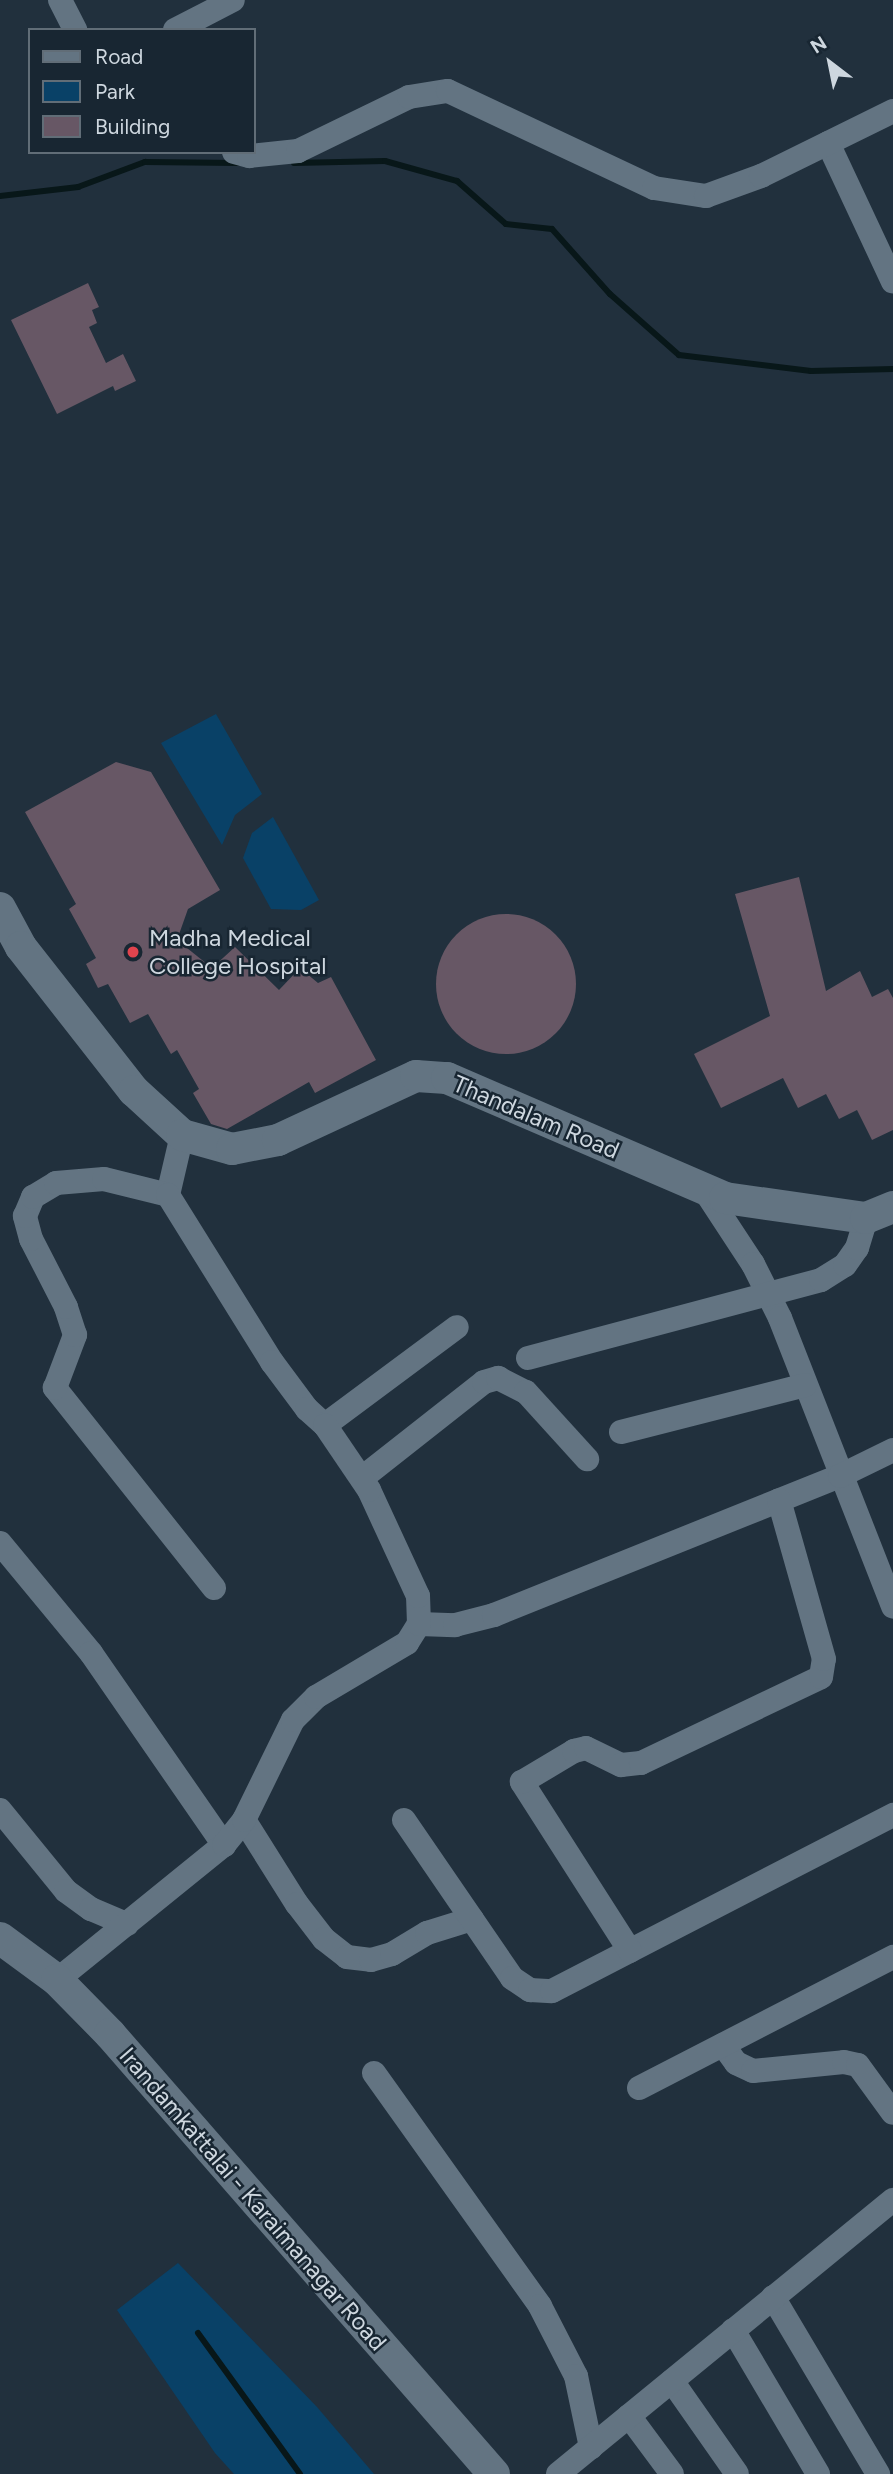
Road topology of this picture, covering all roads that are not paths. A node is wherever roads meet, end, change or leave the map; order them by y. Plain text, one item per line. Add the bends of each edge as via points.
1 (60, 0) edge
2 (233, 0) edge
3 (74, 28) edge
4 (179, 28) edge
5 (893, 111) edge
6 (828, 143) junction
7 (242, 154) edge
8 (893, 282) edge
9 (0, 908) edge
10 (183, 1135) junction
11 (703, 1188) junction
12 (169, 1195) junction
13 (879, 1212) edge
14 (769, 1296) junction
15 (457, 1327) dead end
16 (528, 1358) dead end
17 (805, 1385) junction
18 (325, 1425) junction
19 (621, 1432) dead end
20 (893, 1450) edge
21 (587, 1459) dead end
22 (840, 1476) junction
23 (362, 1478) junction
24 (779, 1500) junction
25 (0, 1543) edge
26 (214, 1588) dead end
27 (893, 1607) edge
28 (419, 1624) junction
29 (0, 1810) edge
30 (893, 1815) edge
31 (244, 1820) junction
32 (404, 1821) dead end
33 (224, 1845) junction
34 (472, 1919) junction
35 (127, 1924) junction
36 (0, 1938) edge
37 (630, 1951) junction
38 (893, 1957) edge
39 (57, 1980) junction
40 (723, 2045) junction
41 (374, 2073) dead end
42 (639, 2088) dead end
43 (893, 2113) edge
44 (893, 2200) edge
45 (773, 2297) junction
46 (733, 2330) junction
47 (672, 2381) junction
48 (629, 2416) junction
49 (591, 2447) junction
50 (494, 2474) edge
51 (558, 2474) edge
52 (672, 2474) edge
53 (737, 2474) edge
54 (818, 2474) edge
55 (878, 2474) edge

1 - 3 street
2 - 4 street
5 - 6 street
6 - 7 street via 706,196 654,188 448,91 409,97 298,151
6 - 8 street
9 - 10 street, Thandalam Road via 21,947 134,1091
10 - 11 street, Thandalam Road via 232,1149 278,1140 416,1076 447,1078
10 - 12 street
11 - 13 street, Thandalam Road via 725,1198
11 - 14 street
12 - 18 street via 272,1362
12 - 26 street via 104,1180 56,1183 33,1197 25,1216 30,1239 66,1307 75,1335 55,1388
13 - 14 street via 845,1265 821,1280
14 - 16 street
14 - 17 street
15 - 18 street
17 - 19 street
17 - 22 street
18 - 23 street
20 - 22 street
21 - 23 street via 526,1392 498,1378 484,1382
22 - 24 street
22 - 27 street
23 - 28 street via 418,1597
24 - 28 street via 494,1615 455,1625
24 - 37 street via 824,1659 821,1677 640,1763 621,1765 586,1748 522,1782
25 - 33 street via 91,1653
28 - 31 street via 407,1643 316,1697 293,1720 278,1742
29 - 35 street via 66,1891 91,1909
30 - 37 street
31 - 33 street
31 - 34 street via 297,1905 324,1939 347,1957 371,1960 392,1954 427,1933
32 - 34 street
33 - 35 street
34 - 37 street via 512,1978 530,1990 552,1991
35 - 39 street
36 - 39 street, Irandamkattalai - Karaimanagar Road
38 - 40 street
39 - 50 street, Irandamkattalai - Karaimanagar Road via 110,2034
40 - 42 street
40 - 43 street via 736,2063 753,2070 844,2062 858,2065
41 - 49 street via 540,2306 576,2376
44 - 45 street
45 - 46 street
45 - 55 street
46 - 47 street
46 - 54 street
47 - 48 street
47 - 53 street
48 - 49 street
48 - 52 street
49 - 51 street

